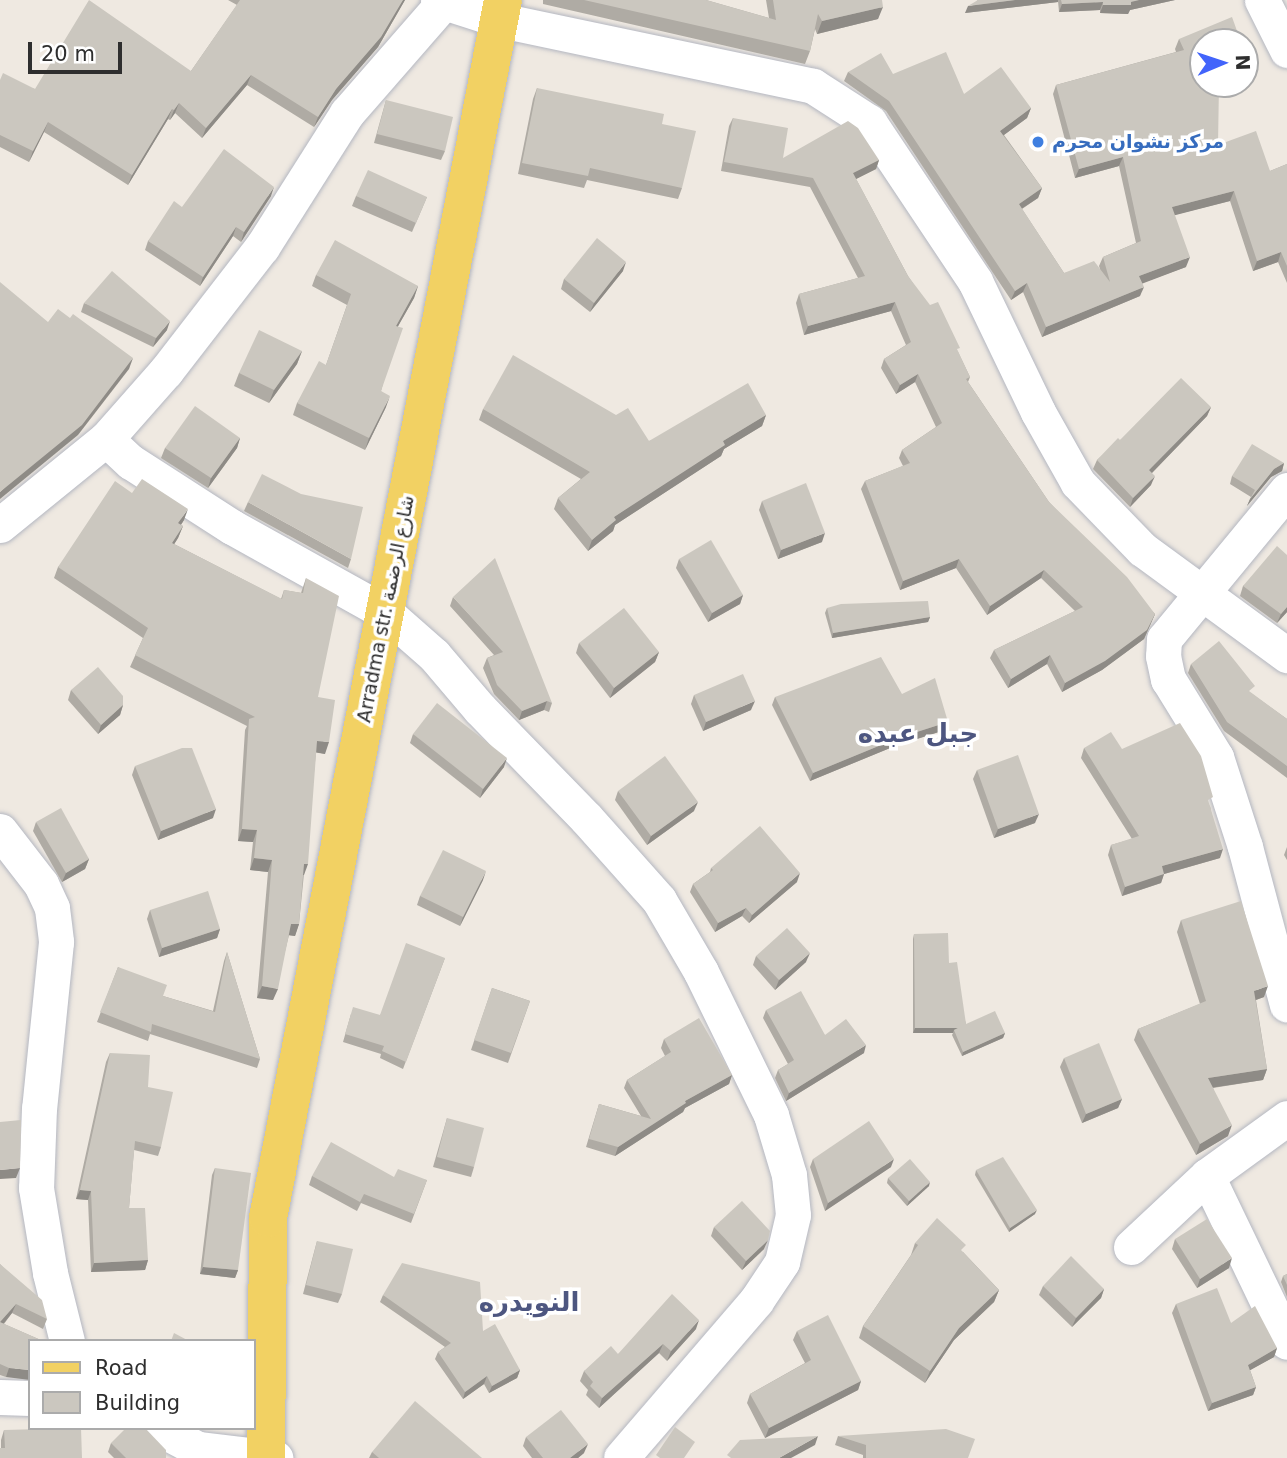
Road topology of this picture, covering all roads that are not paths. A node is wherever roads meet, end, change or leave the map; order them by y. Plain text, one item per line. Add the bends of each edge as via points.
1 (1262, 0) edge
2 (440, 1) edge
3 (501, 10) edge
4 (1287, 50) edge
5 (106, 439) junction
6 (1287, 490) edge
7 (0, 525) edge
8 (1200, 591) junction
9 (385, 612) junction
10 (1287, 655) edge
11 (0, 831) edge
12 (1287, 1005) edge
13 (1287, 1118) edge
14 (1206, 1176) junction
15 (1131, 1247) dead end
16 (66, 1339) edge
17 (1287, 1342) edge
18 (0, 1397) edge
19 (28, 1398) edge
20 (162, 1430) edge
21 (269, 1457) edge
22 (621, 1458) edge

1 - 4 street
2 - 3 street
2 - 5 street via 347,113 262,247 166,371
3 - 8 street via 813,86 869,122 975,281 1078,483 1142,549
3 - 9 main road, Arradma str. شارع الرضمة
5 - 7 street
5 - 9 street via 131,462 232,527
6 - 8 street
8 - 10 street
8 - 12 street via 1164,639 1168,679 1216,757
9 - 21 main road, Arradma str. شارع الرضمة via 268,1218
9 - 22 street via 434,654 659,900 701,972 771,1115 789,1175 793,1215 782,1262 756,1301
11 - 16 street via 41,884 52,908 56,942 36,1188
13 - 14 street
14 - 15 street
14 - 17 street
18 - 19 street
20 - 21 street via 198,1449

